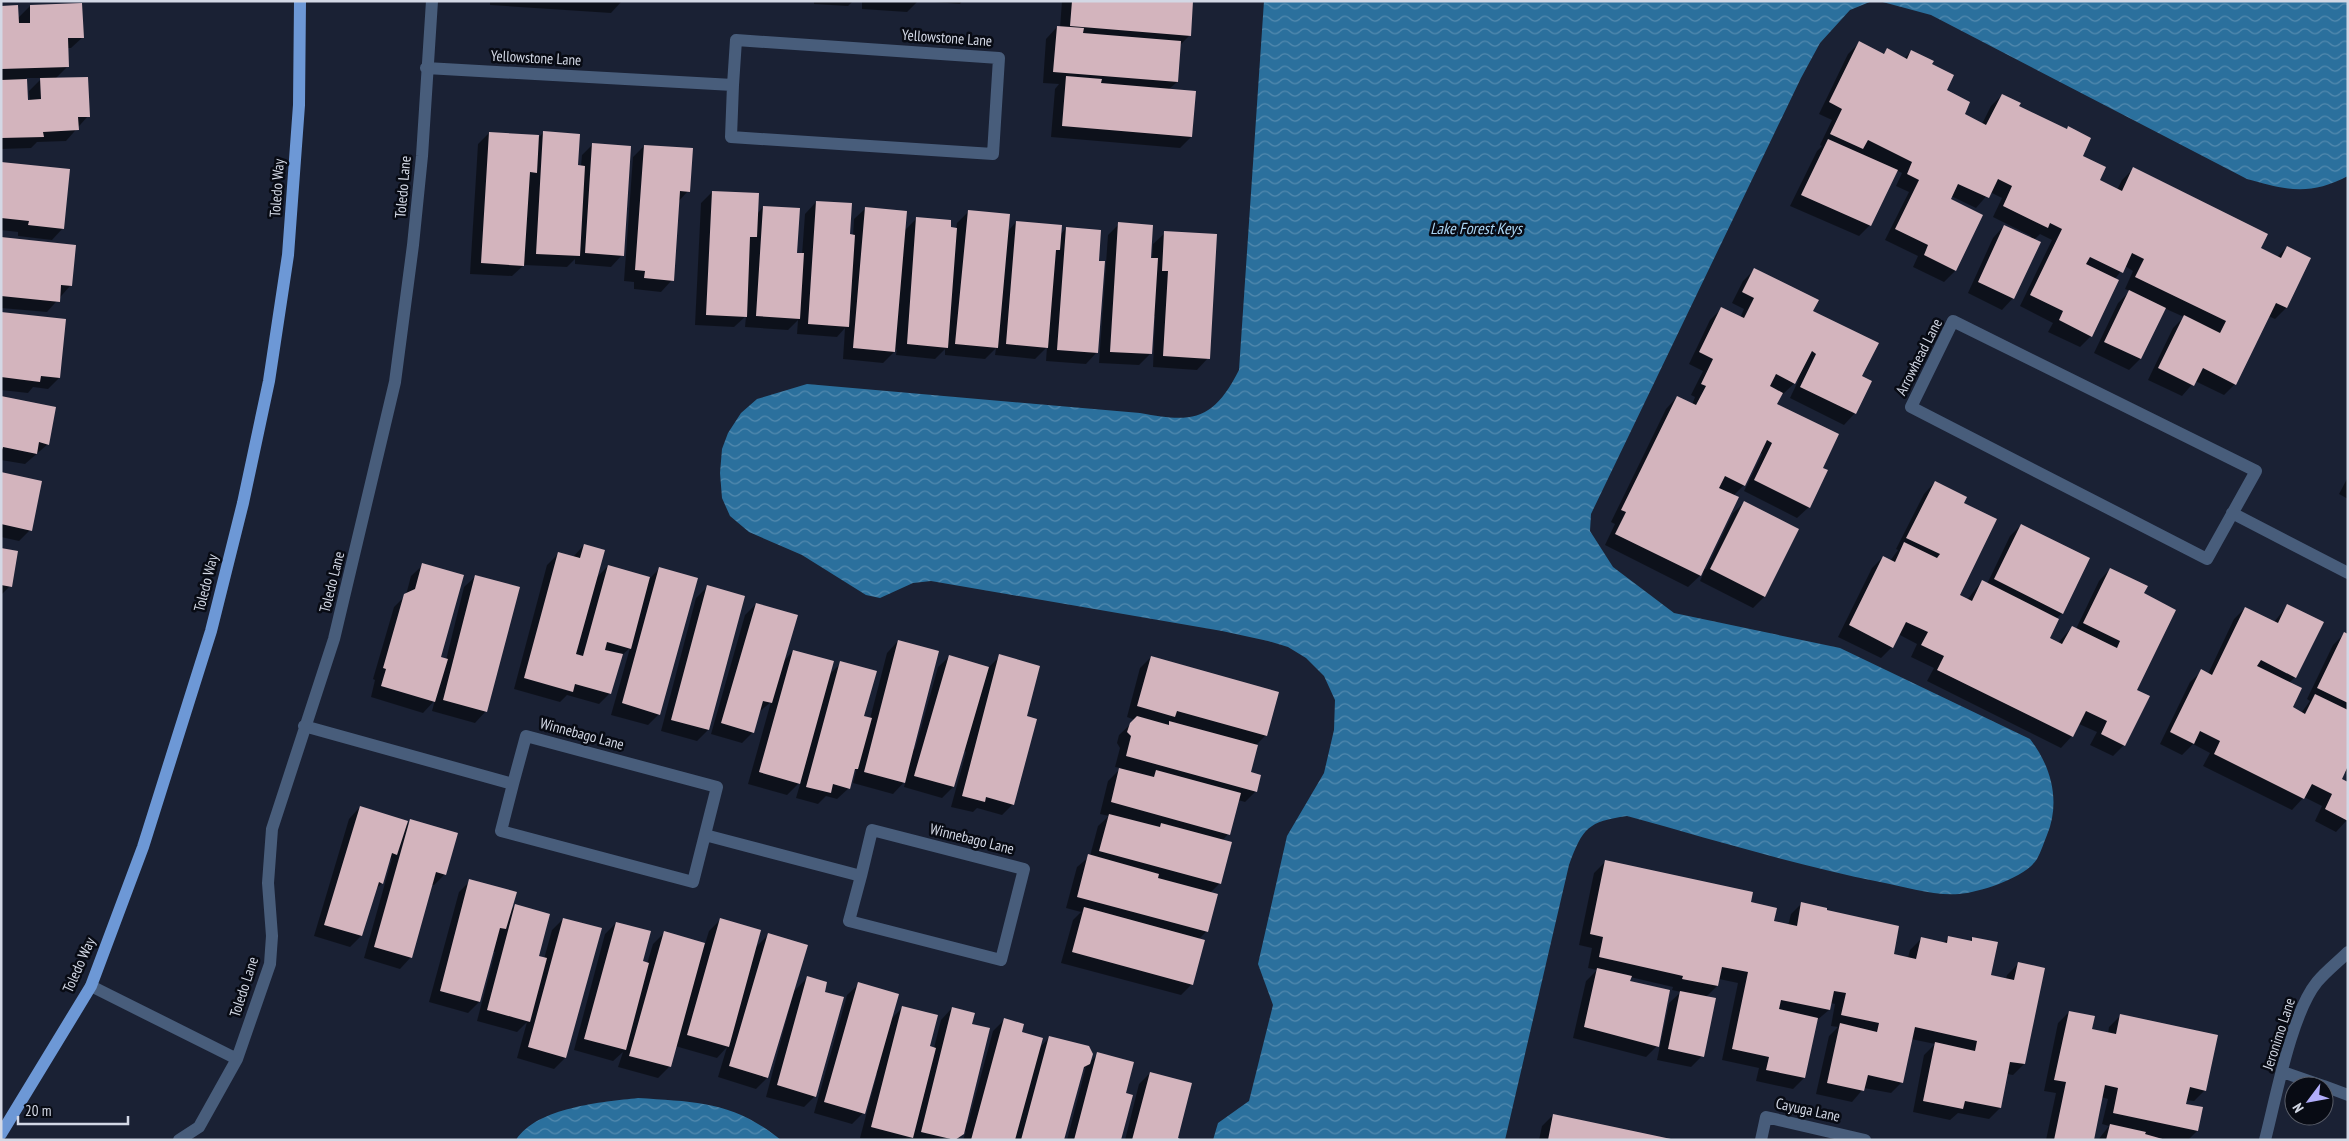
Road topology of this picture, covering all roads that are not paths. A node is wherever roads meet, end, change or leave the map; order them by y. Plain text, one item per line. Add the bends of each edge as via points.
1 (300, 1) edge
2 (432, 1) edge
3 (426, 68) junction
4 (733, 85) junction
5 (2232, 513) junction
6 (2348, 573) edge
7 (304, 726) junction
8 (513, 784) junction
9 (705, 835) junction
10 (861, 876) junction
11 (2348, 952) edge
12 (91, 986) junction
13 (237, 1059) junction
14 (2283, 1072) junction
15 (2294, 1076) edge
16 (2334, 1090) edge
17 (2348, 1095) edge
18 (1, 1134) edge
19 (179, 1140) edge
20 (1761, 1140) edge
21 (1865, 1140) edge
22 (2265, 1140) edge

1 - 12 main road, Toledo Way via 299,105 288,255 269,381 211,631 143,847
2 - 3 street, Toledo Lane
3 - 4 street, Yellowstone Lane
3 - 7 street, Toledo Lane via 414,245 395,382 334,639
4 - 4 street, Yellowstone Lane via 730,137 994,154 999,58 736,40
5 - 5 street, Arrowhead Lane via 2206,559 1911,407 1953,321 2256,471
5 - 6 street
7 - 8 street
7 - 13 street, Toledo Lane via 272,829 268,883 272,936 270,964
8 - 9 street, Winnebago Lane via 501,831 693,882
8 - 9 street, Winnebago Lane via 526,736 545,741 718,787
9 - 10 street
10 - 10 street, Winnebago Lane via 849,921 1001,960 1024,869 872,830
11 - 14 street, Jeronimo Lane via 2317,982 2306,1001
12 - 13 street
12 - 18 main road, Toledo Way
13 - 19 street, Toledo Lane via 199,1127
14 - 15 street
14 - 22 street, Jeronimo Lane
16 - 17 street
20 - 21 street, Cayuga Lane via 1766,1117

